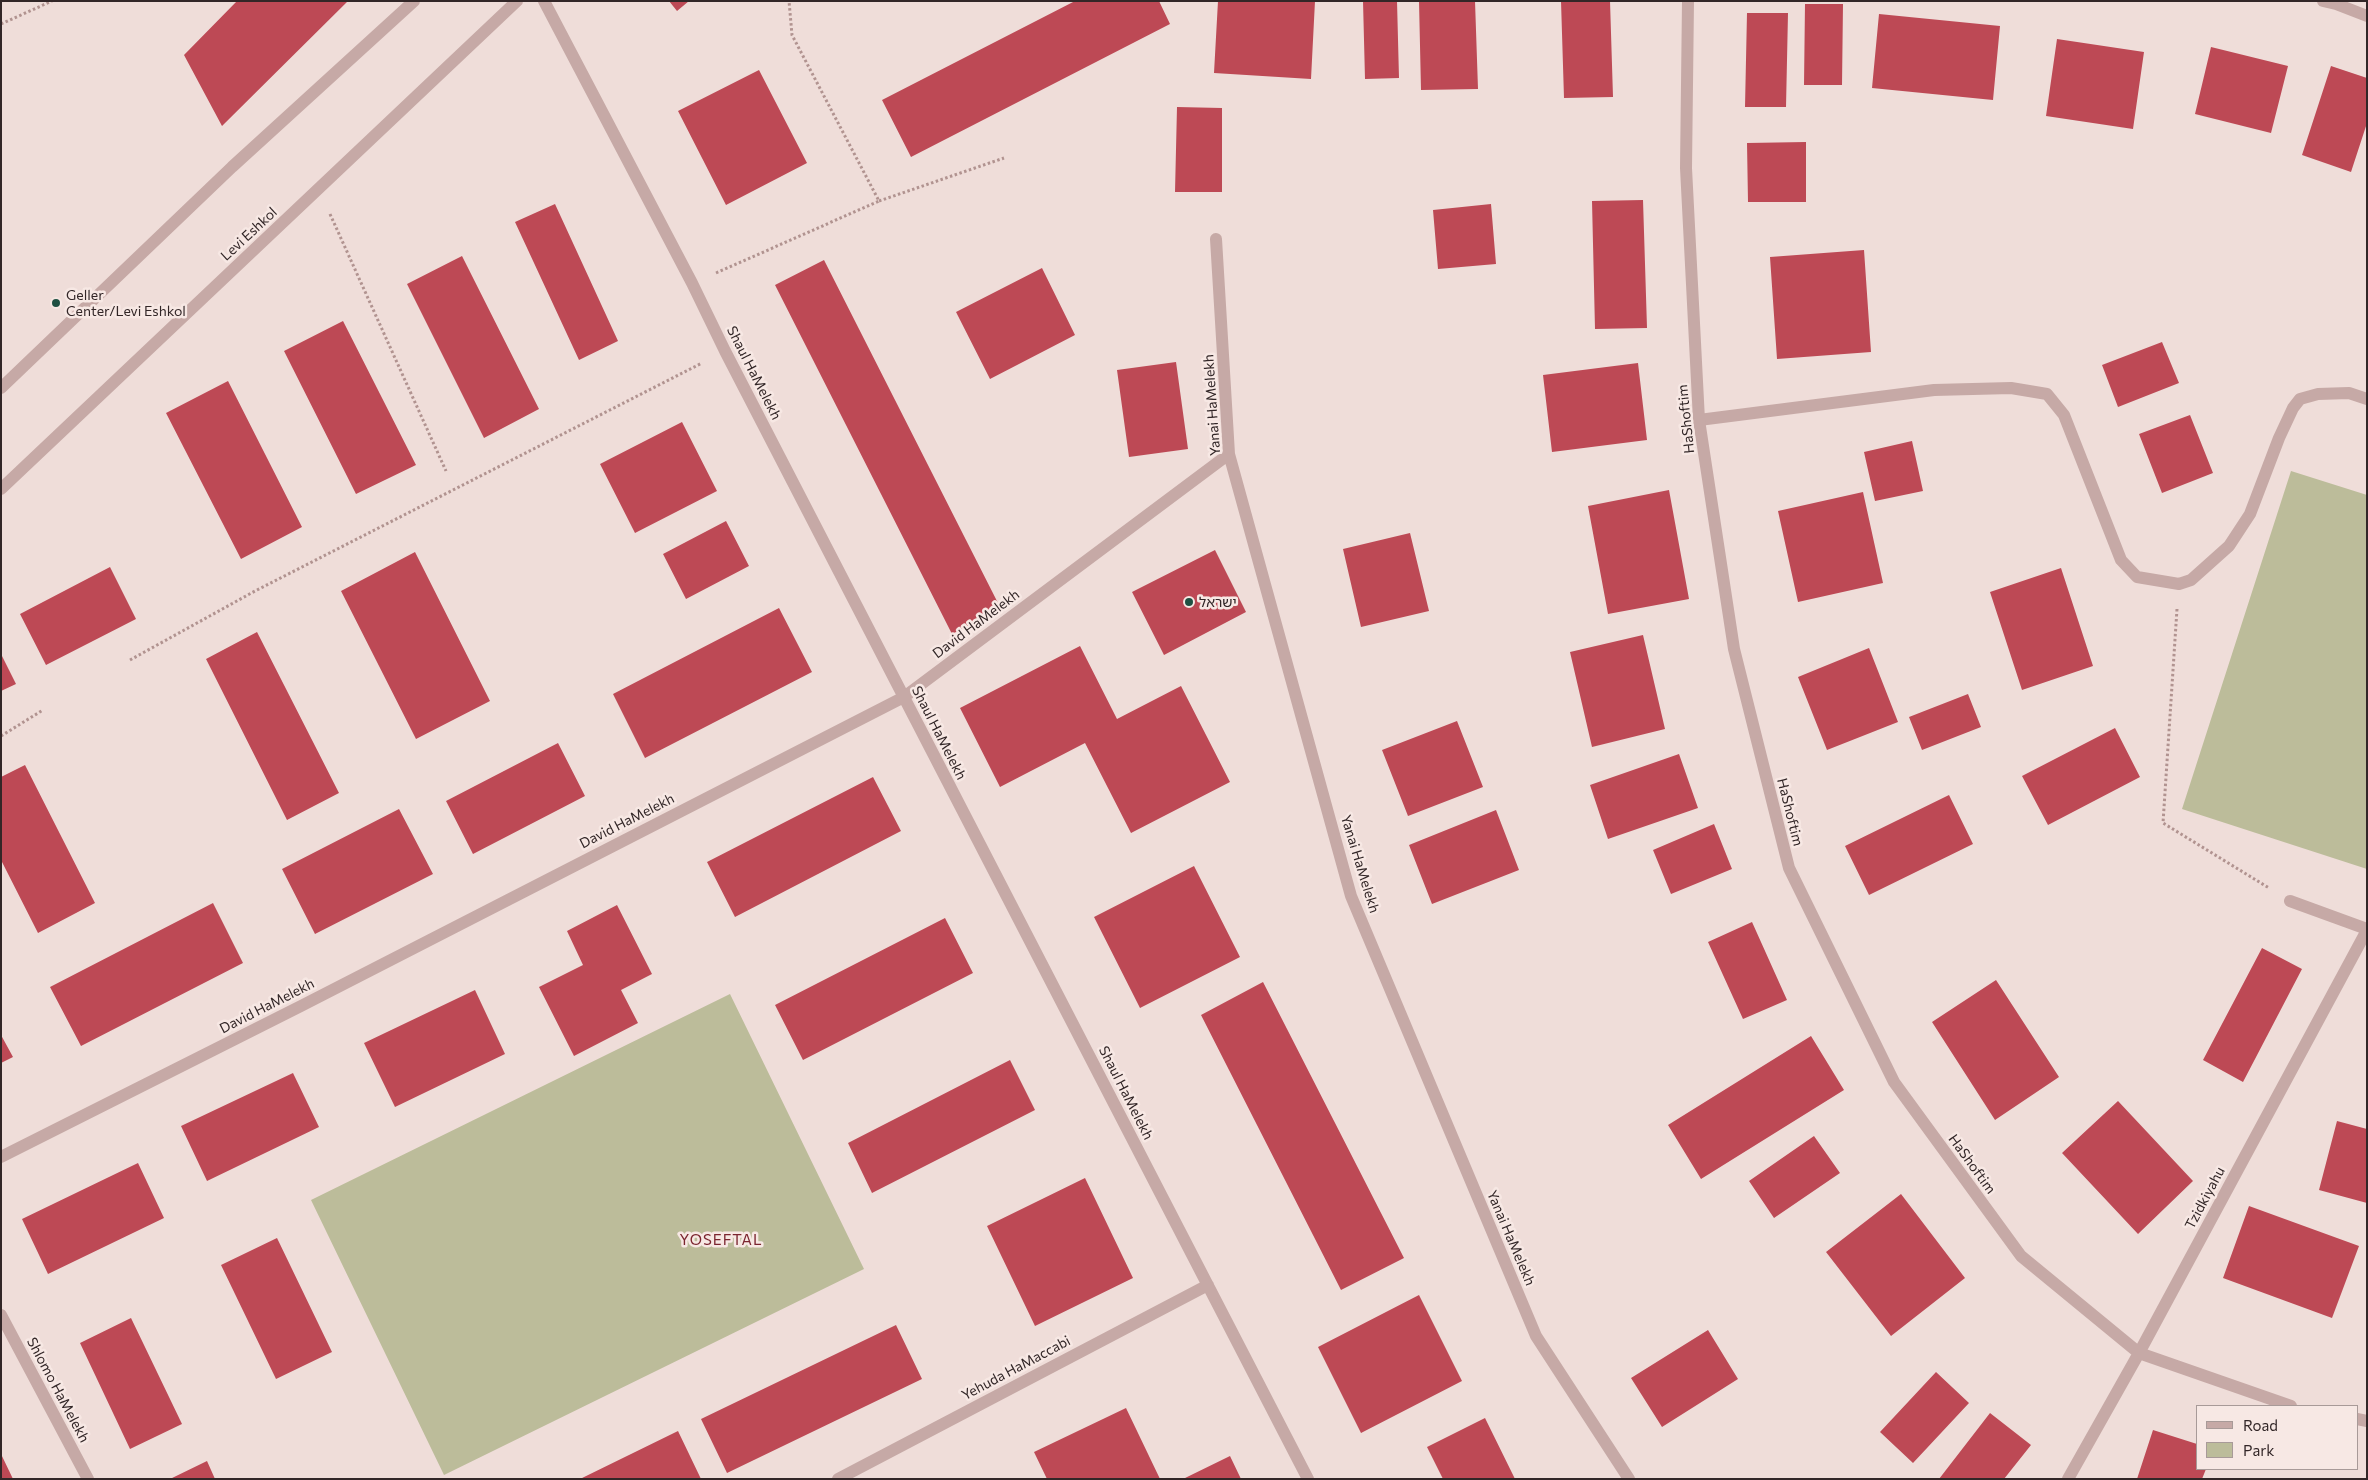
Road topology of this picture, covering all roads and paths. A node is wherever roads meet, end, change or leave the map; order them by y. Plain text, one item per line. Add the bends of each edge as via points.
1 (52, 1) edge
2 (414, 1) edge
3 (517, 1) edge
4 (544, 1) edge
5 (789, 1) edge
6 (1688, 1) edge
7 (2322, 1) edge
8 (2336, 2) edge
9 (2367, 16) edge
10 (1, 24) edge
11 (1004, 158) dead end
12 (319, 189) junction
13 (879, 201) junction
14 (1216, 239) dead end
15 (692, 283) junction
16 (725, 351) junction
17 (1, 388) edge
18 (2367, 398) edge
19 (1699, 420) junction
20 (1230, 454) junction
21 (446, 471) dead end
22 (1, 489) edge
23 (2179, 584) junction
24 (130, 660) dead end
25 (904, 697) junction
26 (43, 710) dead end
27 (1, 736) edge
28 (2290, 901) joint
29 (2367, 930) edge
30 (1, 1156) edge
31 (1208, 1285) junction
32 (1, 1315) edge
33 (2139, 1353) junction
34 (2288, 1405) edge
35 (88, 1479) edge
36 (838, 1479) edge
37 (1308, 1479) edge
38 (1629, 1479) edge
39 (2068, 1479) edge

1 - 10 path
2 - 17 street via 232,167
3 - 12 street, Levi Eshkol
4 - 15 street, Shaul HaMelekh
5 - 13 path via 792,35
6 - 19 street, HaShoftim via 1686,168
7 - 8 street
8 - 9 street
11 - 13 path
12 - 21 path
12 - 22 street, Levi Eshkol
13 - 15 path
14 - 20 street, Yanai HaMelekh
15 - 16 street, Shaul HaMelekh
16 - 24 path via 264,587
16 - 25 street, Shaul HaMelekh
18 - 23 street via 2349,393 2318,394 2300,399 2279,438 2250,514 2229,546 2191,580
19 - 23 street via 1934,390 2011,388 2047,394 2064,414 2120,560 2137,577
19 - 33 street, HaShoftim via 1734,649 1789,868 1894,1082 2021,1256
20 - 25 street, David HaMelekh
20 - 38 street, Yanai HaMelekh via 1351,896 1536,1336
23 - 28 path via 2163,823
25 - 30 street, David HaMelekh via 310,1002
25 - 31 street, Shaul HaMelekh
26 - 27 path
28 - 29 street
29 - 33 street, Tzidkiyahu
31 - 36 street, Yehuda HaMaccabi
31 - 37 street, Shaul HaMelekh
32 - 35 street, Shlomo HaMelekh
33 - 34 street, HaShoftim
33 - 39 street, Tzidkiyahu

